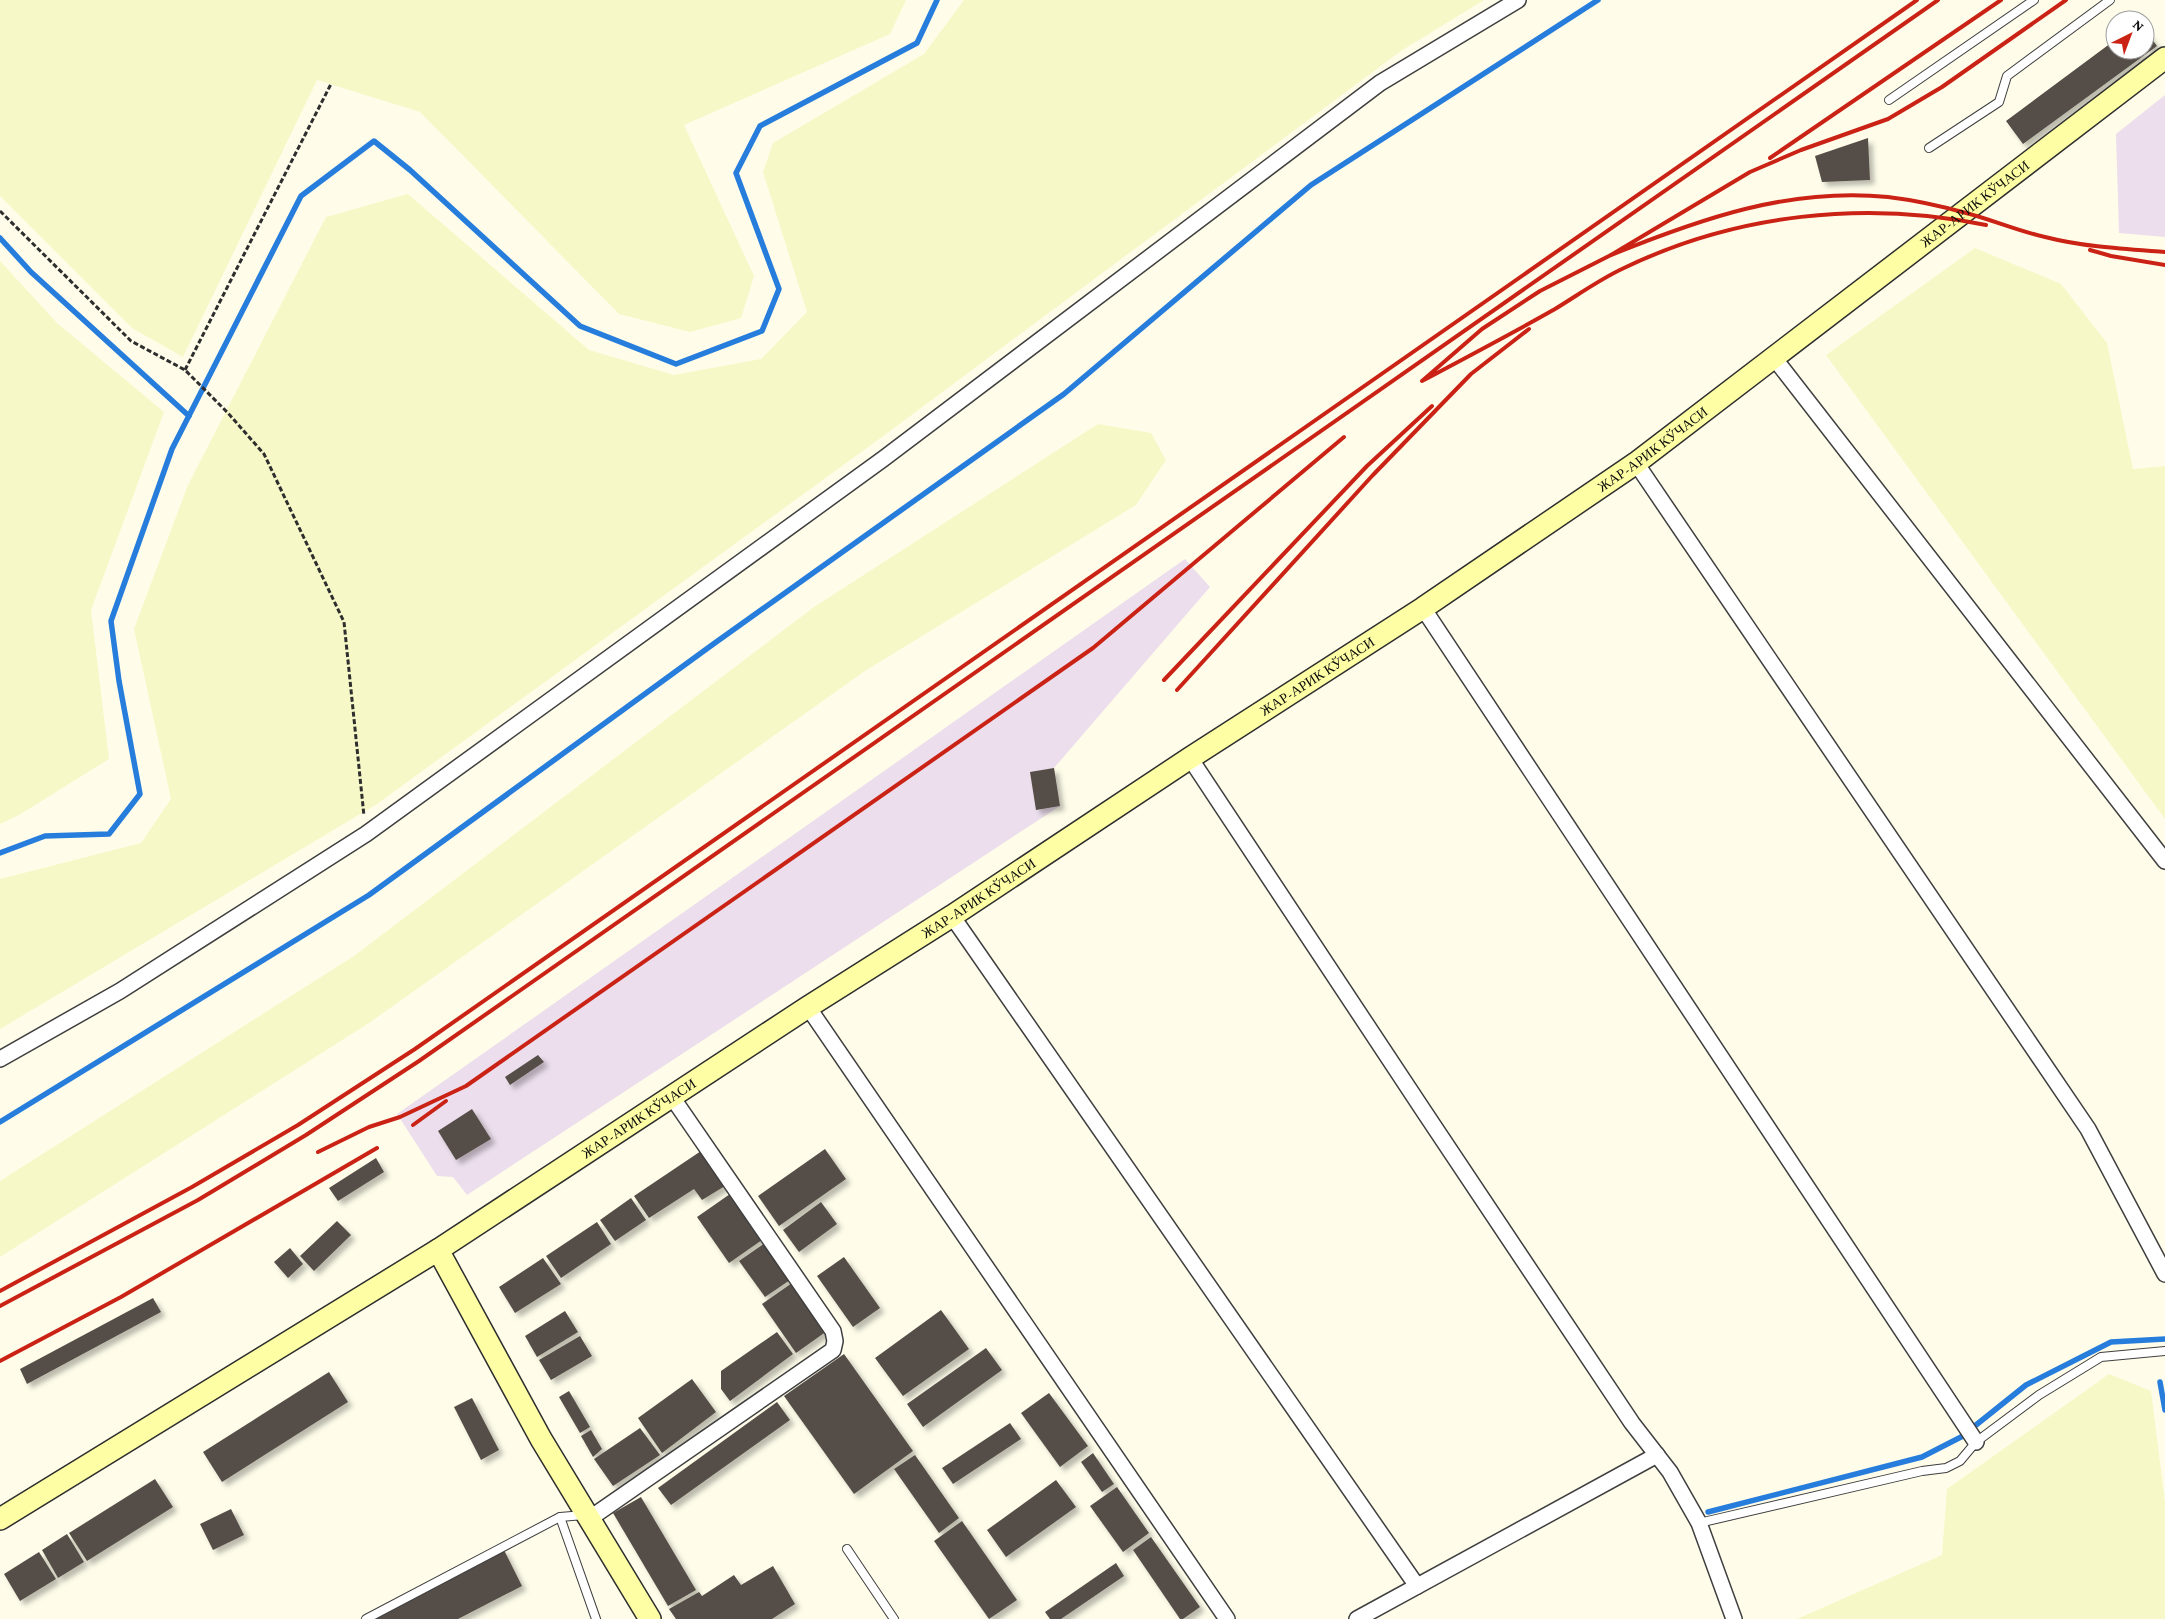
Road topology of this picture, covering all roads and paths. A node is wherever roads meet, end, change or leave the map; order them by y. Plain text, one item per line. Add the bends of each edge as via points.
1 (1518, 0) edge
2 (2034, 0) edge
3 (2110, 0) edge
4 (2165, 58) edge
5 (331, 84) dead end
6 (1889, 100) dead end
7 (1930, 148) dead end
8 (0, 211) edge
9 (1775, 359) junction
10 (185, 370) junction
11 (1636, 463) junction
12 (1423, 608) junction
13 (1190, 758) junction
14 (366, 834) junction
15 (2165, 860) edge
16 (952, 916) junction
17 (808, 1007) junction
18 (0, 1059) edge
19 (672, 1097) junction
20 (438, 1250) junction
21 (2165, 1274) edge
22 (2165, 1351) edge
23 (1976, 1442) junction
24 (1657, 1455) junction
25 (560, 1517) junction
26 (588, 1517) junction
27 (0, 1519) edge
28 (1699, 1523) junction
29 (847, 1549) dead end
30 (1418, 1586) junction
31 (366, 1619) edge
32 (596, 1619) edge
33 (650, 1619) edge
34 (894, 1619) edge
35 (1227, 1619) edge
36 (1357, 1619) edge
37 (1734, 1619) edge

1 - 14 street via 1380,83 884,459
2 - 6 lane
3 - 7 lane via 2007,76 1999,102
4 - 9 main road, ЖАР-АРИК КЎЧАСИ
5 - 10 path
8 - 10 path via 131,341
9 - 11 main road, ЖАР-АРИК КЎЧАСИ
9 - 15 street
10 - 14 path via 264,454 344,622
11 - 12 main road, ЖАР-АРИК КЎЧАСИ
11 - 21 street via 2088,1129
12 - 13 main road, ЖАР-АРИК КЎЧАСИ
12 - 23 street
13 - 16 main road, ЖАР-АРИК КЎЧАСИ
13 - 24 street via 1430,1122 1632,1423
14 - 18 street via 120,990
16 - 17 main road, ЖАР-АРИК КЎЧАСИ
16 - 30 street
17 - 19 main road, ЖАР-АРИК КЎЧАСИ
17 - 35 street
19 - 20 main road, ЖАР-АРИК КЎЧАСИ
19 - 26 street via 833,1332 835,1341 833,1350
20 - 26 main road via 540,1439
20 - 27 main road, ЖАР-АРИК КЎЧАСИ
22 - 23 lane via 2101,1357 2039,1395
23 - 28 lane via 1960,1461 1946,1468
24 - 28 street
24 - 30 street
25 - 26 lane
25 - 31 lane
25 - 32 lane
26 - 33 main road
28 - 37 street
29 - 34 lane
30 - 36 street

